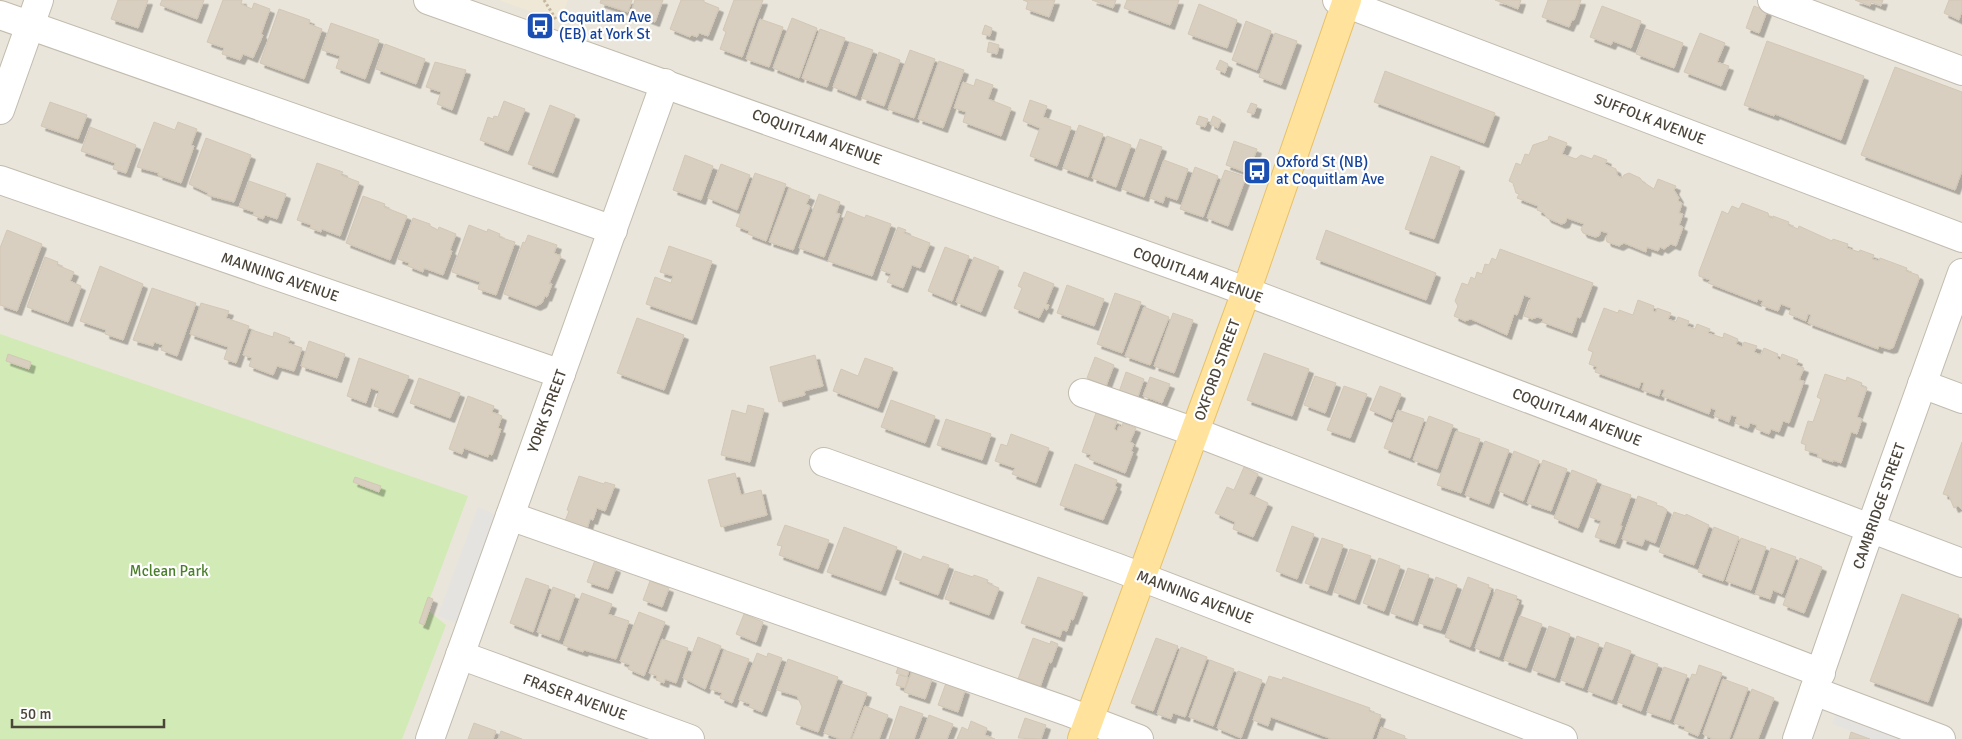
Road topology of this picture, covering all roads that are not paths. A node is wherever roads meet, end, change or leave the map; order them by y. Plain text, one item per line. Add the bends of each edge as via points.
1 (39, 0) edge
2 (428, 0) edge
3 (1772, 0) edge
4 (1344, 1) edge
5 (0, 15) edge
6 (30, 26) junction
7 (1962, 71) edge
8 (665, 83) junction
9 (0, 110) edge
10 (0, 180) edge
11 (613, 230) junction
12 (1962, 238) edge
13 (1962, 273) edge
14 (1246, 292) junction
15 (561, 374) junction
16 (1922, 384) junction
17 (1083, 393) dead end
18 (1962, 399) edge
19 (1195, 432) junction
20 (824, 462) dead end
21 (510, 516) junction
22 (1870, 528) junction
23 (1962, 563) edge
24 (1142, 577) junction
25 (460, 655) junction
26 (1817, 682) junction
27 (1086, 729) edge
28 (430, 739) edge
29 (690, 739) edge
30 (1139, 739) edge
31 (1563, 739) edge
32 (1797, 739) edge
33 (1941, 739) edge

1 - 6 street
2 - 8 street, COQUITLAM AVENUE
3 - 7 street
4 - 12 street, SUFFOLK AVENUE
4 - 14 main road, OXFORD STREET
5 - 6 street
6 - 9 street
6 - 11 street
8 - 11 street, YORK STREET
8 - 14 street, COQUITLAM AVENUE
10 - 15 street, MANNING AVENUE
11 - 15 street, YORK STREET
13 - 16 street, CAMBRIDGE STREET
14 - 19 main road, OXFORD STREET
14 - 22 street, COQUITLAM AVENUE
15 - 21 street, YORK STREET
16 - 18 street
16 - 22 street, CAMBRIDGE STREET
17 - 19 street
19 - 24 main road, OXFORD STREET
19 - 26 street
20 - 24 street, MANNING AVENUE
21 - 25 street, YORK STREET
21 - 27 street
22 - 23 street, COQUITLAM AVENUE
22 - 26 street, CAMBRIDGE STREET
24 - 27 main road, OXFORD STREET
24 - 31 street, MANNING AVENUE
25 - 28 street, YORK STREET
25 - 29 street, FRASER AVENUE
26 - 32 street, CAMBRIDGE STREET
26 - 33 street
27 - 30 street

